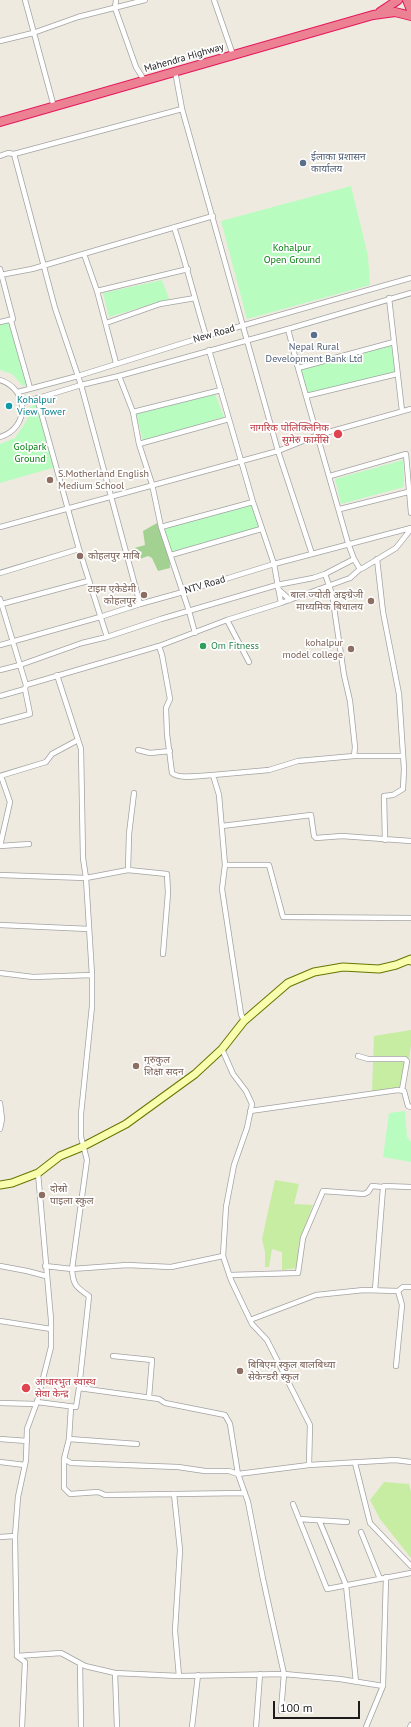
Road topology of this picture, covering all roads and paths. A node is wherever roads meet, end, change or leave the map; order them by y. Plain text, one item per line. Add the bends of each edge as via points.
1 (25, 0) edge
2 (116, 0) edge
3 (145, 0) edge
4 (214, 0) edge
5 (398, 0) edge
6 (407, 0) edge
7 (115, 8) junction
8 (411, 10) edge
9 (373, 15) junction
10 (411, 16) edge
11 (33, 33) junction
12 (0, 41) edge
13 (233, 55) junction
14 (175, 71) junction
15 (144, 80) junction
16 (54, 106) junction
17 (182, 108) junction
18 (0, 122) edge
19 (14, 154) junction
20 (0, 156) edge
21 (213, 216) junction
22 (174, 227) junction
23 (84, 254) junction
24 (44, 265) junction
25 (0, 269) edge
26 (188, 269) junction
27 (1, 275) edge
28 (411, 278) edge
29 (97, 291) junction
30 (411, 292) edge
31 (195, 298) junction
32 (390, 298) junction
33 (13, 319) junction
34 (0, 322) edge
35 (106, 323) junction
36 (243, 326) junction
37 (288, 329) junction
38 (206, 336) junction
39 (247, 340) junction
40 (394, 342) junction
41 (209, 350) junction
42 (116, 363) junction
43 (298, 368) junction
44 (397, 374) junction
45 (78, 376) junction
46 (119, 376) junction
47 (0, 380) edge
48 (81, 385) junction
49 (30, 388) junction
50 (221, 390) junction
51 (18, 392) junction
52 (306, 396) junction
53 (37, 398) junction
54 (22, 403) junction
55 (411, 409) edge
56 (402, 411) junction
57 (133, 412) junction
58 (229, 419) junction
59 (318, 435) junction
60 (0, 437) edge
61 (139, 444) junction
62 (278, 451) junction
63 (241, 461) junction
64 (330, 476) junction
65 (152, 484) junction
66 (408, 492) junction
67 (110, 497) junction
68 (253, 502) junction
69 (68, 508) junction
70 (340, 509) junction
71 (411, 513) edge
72 (0, 527) edge
73 (161, 527) junction
74 (262, 529) junction
75 (411, 529) edge
76 (348, 544) junction
77 (79, 549) junction
78 (312, 554) junction
79 (171, 556) junction
80 (354, 559) junction
81 (377, 559) junction
82 (274, 564) junction
83 (360, 569) junction
84 (0, 573) edge
85 (325, 574) junction
86 (88, 581) junction
87 (329, 585) junction
88 (278, 587) junction
89 (183, 592) junction
90 (290, 600) junction
91 (1, 602) edge
92 (281, 603) junction
93 (140, 604) junction
94 (189, 611) junction
95 (100, 617) junction
96 (227, 620) junction
97 (195, 633) junction
98 (107, 637) junction
99 (14, 641) junction
100 (0, 645) edge
101 (159, 646) junction
102 (249, 662) dead end
103 (20, 665) junction
104 (0, 670) edge
105 (57, 675) junction
106 (25, 687) junction
107 (0, 696) edge
108 (0, 722) edge
109 (78, 740) junction
110 (138, 750) dead end
111 (170, 751) junction
112 (354, 756) junction
113 (403, 756) junction
114 (213, 775) junction
115 (0, 776) edge
116 (134, 793) dead end
117 (222, 826) junction
118 (385, 840) junction
119 (411, 841) edge
120 (29, 844) dead end
121 (225, 864) junction
122 (128, 870) junction
123 (0, 875) edge
124 (86, 878) junction
125 (411, 918) edge
126 (0, 926) edge
127 (89, 929) junction
128 (163, 954) dead end
129 (411, 959) edge
130 (0, 973) edge
131 (92, 975) junction
132 (244, 1021) junction
133 (222, 1049) junction
134 (358, 1056) dead end
135 (402, 1090) junction
136 (0, 1103) edge
137 (411, 1106) edge
138 (250, 1111) junction
139 (0, 1129) edge
140 (82, 1147) junction
141 (38, 1173) junction
142 (0, 1185) edge
143 (383, 1187) junction
144 (411, 1187) edge
145 (223, 1256) junction
146 (0, 1266) edge
147 (46, 1266) junction
148 (72, 1269) junction
149 (230, 1275) junction
150 (46, 1276) junction
151 (411, 1287) edge
152 (375, 1290) junction
153 (398, 1291) junction
154 (250, 1320) junction
155 (0, 1321) edge
156 (51, 1329) junction
157 (113, 1356) dead end
158 (396, 1366) dead end
159 (79, 1388) junction
160 (149, 1397) junction
161 (0, 1403) edge
162 (36, 1403) junction
163 (71, 1407) junction
164 (0, 1439) edge
165 (69, 1439) junction
166 (27, 1441) junction
167 (137, 1444) dead end
168 (64, 1459) junction
169 (0, 1462) edge
170 (411, 1462) edge
171 (355, 1463) junction
172 (25, 1464) junction
173 (309, 1465) junction
174 (238, 1474) junction
175 (245, 1493) junction
176 (174, 1494) junction
177 (293, 1504) dead end
178 (299, 1519) junction
179 (319, 1520) junction
180 (347, 1522) dead end
181 (361, 1532) dead end
182 (15, 1536) junction
183 (0, 1537) edge
184 (411, 1566) edge
185 (411, 1573) edge
186 (386, 1577) junction
187 (380, 1578) junction
188 (346, 1585) junction
189 (17, 1656) junction
190 (80, 1664) junction
191 (115, 1673) junction
192 (260, 1674) junction
193 (284, 1674) junction
194 (198, 1675) junction
195 (179, 1676) junction
196 (356, 1682) junction
197 (383, 1686) junction
198 (281, 1711) dead end
199 (22, 1727) edge
200 (81, 1727) edge
201 (117, 1727) edge
202 (192, 1727) edge
203 (256, 1727) edge
204 (366, 1727) edge

1 - 11 street
2 - 7 street
3 - 7 street
4 - 13 street
5 - 9 highway, Mahendra Highway
6 - 8 highway
7 - 11 street via 78,17
7 - 15 street via 136,67
9 - 10 highway, Mahendra Highway via 395,12
9 - 13 highway, Mahendra Highway
11 - 12 street
11 - 16 street
13 - 14 highway, Mahendra Highway
14 - 15 highway, Mahendra Highway
14 - 17 street
15 - 16 highway, Mahendra Highway
16 - 18 highway, Mahendra Highway
17 - 19 street
17 - 21 street
19 - 20 street
19 - 24 street
21 - 22 street
21 - 36 street
22 - 23 street
22 - 26 street
23 - 24 street
23 - 29 street
24 - 27 street
24 - 45 street via 55,308
25 - 27 street
26 - 29 street
26 - 31 street
27 - 33 street
28 - 36 street, New Road
29 - 35 street
30 - 32 street, New Road
31 - 35 street via 160,304
31 - 38 street
32 - 37 street, New Road
32 - 40 street
33 - 34 street
33 - 49 street via 11,321
35 - 42 street
36 - 38 street, New Road
36 - 39 street
37 - 39 street, New Road
37 - 43 street
38 - 42 street, New Road
39 - 41 street, New Road
39 - 62 street
40 - 43 street
40 - 44 street
41 - 46 street, New Road
41 - 50 street
42 - 45 street, New Road
43 - 52 street
44 - 52 street
44 - 56 street
45 - 48 street
45 - 49 street, New Road
46 - 48 street, New Road
46 - 57 street
47 - 51 street
48 - 53 street, New Road
48 - 67 street
49 - 51 street, New Road
50 - 57 street
50 - 58 street
51 - 54 street
52 - 59 street
53 - 54 street, New Road
53 - 69 street
54 - 60 street via 22,415 17,426
55 - 56 street
56 - 59 street
57 - 61 street
58 - 61 street
58 - 63 street
59 - 62 street
59 - 64 street
61 - 65 street
62 - 63 street
62 - 78 street
63 - 65 street
63 - 68 street
64 - 66 street via 406,454
64 - 70 street
65 - 67 street
65 - 73 street
66 - 70 street
66 - 71 street
67 - 69 street
67 - 93 street
68 - 73 street
68 - 74 street
69 - 72 street
69 - 77 street
70 - 76 street
73 - 79 street
74 - 79 street
74 - 82 street
75 - 76 street, NTV Road
75 - 81 street via 396,548
76 - 78 street, NTV Road
76 - 80 street
77 - 84 street
77 - 86 street
78 - 82 street, NTV Road
79 - 89 street
80 - 83 street
80 - 85 street
81 - 83 street
81 - 113 street via 383,612 399,694
82 - 88 street
82 - 89 street, NTV Road
83 - 87 street via 350,578
85 - 87 street
85 - 88 street
86 - 91 street
86 - 95 street
87 - 90 street
87 - 112 street via 350,701
88 - 90 street
88 - 92 street
88 - 94 street
89 - 93 street, NTV Road
89 - 94 street
90 - 92 street
91 - 99 street
92 - 96 street
93 - 95 street, NTV Road
94 - 97 street
94 - 98 street
95 - 98 street
95 - 99 street, NTV Road
96 - 97 street
96 - 102 street
97 - 101 street
98 - 103 street
99 - 100 street, NTV Road
99 - 103 street
101 - 105 street
101 - 111 street via 170,699 166,708
103 - 104 street
103 - 106 street
105 - 106 street
105 - 109 street
106 - 107 street
106 - 108 street via 30,714
109 - 115 street via 52,754 46,762
109 - 124 street
110 - 111 street via 150,753
111 - 114 street via 172,773 175,776
112 - 113 street
112 - 114 street via 298,761 269,770
113 - 118 street via 403,790 384,796
114 - 117 street via 219,795
115 - 120 street via 10,802 0,846
116 - 122 street
117 - 118 street via 311,815 316,838 342,836
117 - 121 street
118 - 119 street
121 - 125 street via 269,865 283,917
121 - 132 street via 222,889
122 - 124 street
122 - 128 street via 167,874
123 - 124 street
124 - 127 street
126 - 127 street
127 - 131 street
129 - 132 street via 379,969 343,967 314,972 288,983
130 - 131 street via 33,977
131 - 140 street via 92,1006 81,1114
132 - 133 street
133 - 138 street via 233,1074 252,1104
133 - 140 street via 194,1074 126,1124
134 - 135 street via 368,1059 405,1059 407,1061
135 - 137 street via 408,1106
135 - 138 street
136 - 139 street
138 - 145 street via 234,1165 226,1207
140 - 141 street via 60,1156
140 - 148 street via 87,1160
141 - 142 street
141 - 147 street
143 - 144 street
143 - 149 street via 372,1186 364,1194 323,1191 303,1238 298,1273
143 - 152 street
145 - 148 street via 171,1268 127,1265
145 - 149 street
146 - 150 street
147 - 148 street
147 - 150 street
148 - 159 street via 73,1281 89,1296
149 - 154 street
150 - 156 street
151 - 153 street via 403,1287
152 - 153 street
152 - 154 street via 316,1295
153 - 158 street via 402,1305
154 - 173 street via 267,1340 310,1425
155 - 156 street
156 - 162 street via 51,1346
157 - 160 street via 152,1360
159 - 160 street
159 - 163 street via 76,1407
160 - 174 street via 165,1403 225,1415 230,1424
161 - 162 street
162 - 163 street
162 - 166 street via 27,1429
163 - 165 street
164 - 166 street
165 - 167 street
165 - 168 street
166 - 172 street
168 - 174 street via 71,1463 178,1467
168 - 176 street via 64,1488 70,1494
169 - 172 street
170 - 171 street via 395,1460
171 - 173 street
171 - 184 street via 370,1523
172 - 182 street via 18,1497
173 - 174 street
174 - 175 street
175 - 176 street
175 - 193 street
176 - 195 street via 180,1550 175,1632
177 - 178 street
178 - 179 street
178 - 188 street via 327,1588
179 - 180 street
179 - 188 street
181 - 187 street
182 - 183 street
182 - 189 street
185 - 186 street
186 - 187 street
186 - 197 street
187 - 188 street
188 - 196 street
189 - 190 street via 61,1653
189 - 199 street via 25,1662
190 - 191 street
190 - 200 street
191 - 195 street
191 - 201 street
192 - 193 street
192 - 194 street
192 - 203 street
193 - 196 street
193 - 198 street
194 - 195 street
194 - 202 street
196 - 197 street
197 - 204 street

